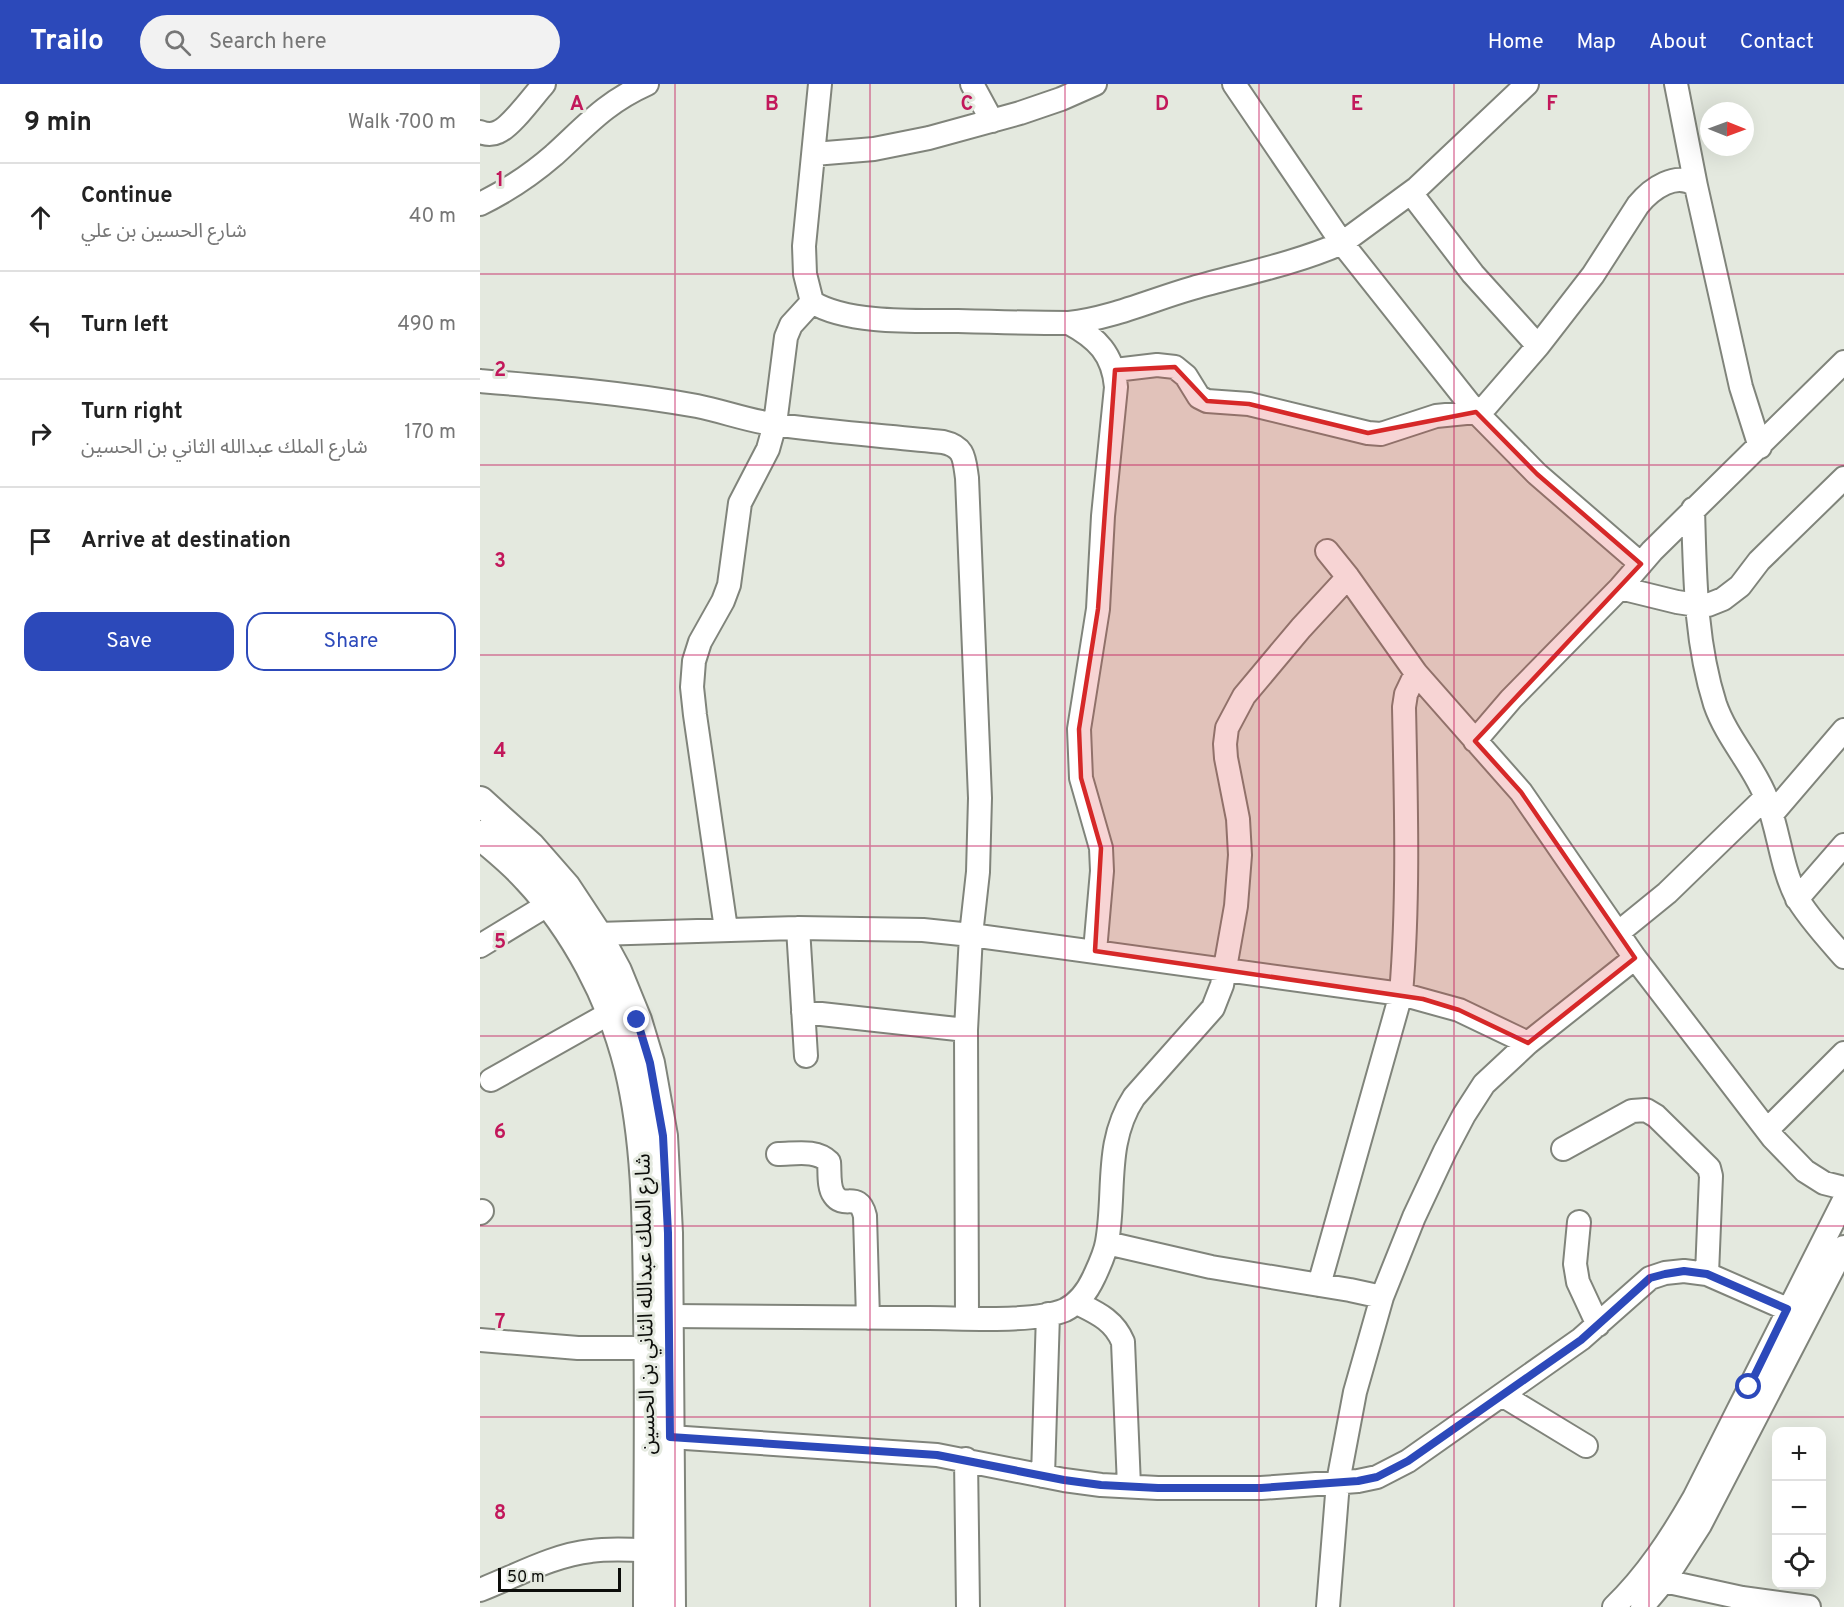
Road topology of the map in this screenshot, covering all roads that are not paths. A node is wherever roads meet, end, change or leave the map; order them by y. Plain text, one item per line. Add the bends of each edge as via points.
1 (544, 84) edge
2 (647, 84) edge
3 (820, 84) edge
4 (972, 84) edge
5 (1095, 84) edge
6 (1233, 84) edge
7 (1527, 84) edge
8 (1676, 84) edge
9 (992, 121) junction
10 (480, 132) edge
11 (814, 154) junction
12 (1696, 186) junction
13 (1411, 193) junction
14 (480, 204) edge
15 (1342, 243) junction
16 (812, 302) junction
17 (1069, 323) junction
18 (1538, 346) junction
19 (1844, 362) edge
20 (1115, 370) junction
21 (480, 381) edge
22 (1476, 412) junction
23 (775, 424) junction
24 (1760, 447) junction
25 (1844, 478) edge
26 (1693, 509) junction
27 (1327, 551) dead end
28 (1641, 564) junction
29 (1348, 577) junction
30 (1620, 588) junction
31 (1696, 605) junction
32 (1416, 673) junction
33 (1844, 730) edge
34 (1475, 741) junction
35 (480, 801) edge
36 (1769, 806) junction
37 (480, 835) edge
38 (1844, 845) edge
39 (1797, 899) junction
40 (549, 904) junction
41 (798, 928) junction
42 (726, 929) junction
43 (1619, 932) junction
44 (597, 934) junction
45 (971, 935) junction
46 (480, 946) edge
47 (1095, 951) junction
48 (1844, 957) edge
49 (1635, 958) junction
50 (1225, 970) junction
51 (1401, 994) junction
52 (803, 1012) junction
53 (610, 1013) junction
54 (966, 1030) junction
55 (1528, 1044) junction
56 (1844, 1053) edge
57 (806, 1056) dead end
58 (491, 1080) dead end
59 (1767, 1130) junction
60 (1563, 1149) dead end
61 (778, 1154) dead end
62 (1844, 1188) edge
63 (1844, 1200) edge
64 (1579, 1222) dead end
65 (1107, 1243) junction
66 (1844, 1247) edge
67 (658, 1251) junction
68 (1707, 1274) junction
69 (1319, 1285) junction
70 (1382, 1297) junction
71 (1077, 1303) junction
72 (1787, 1309) junction
73 (1048, 1314) junction
74 (670, 1316) junction
75 (868, 1318) junction
76 (967, 1318) junction
77 (1598, 1325) junction
78 (480, 1340) edge
79 (649, 1348) junction
80 (1502, 1395) junction
81 (670, 1437) junction
82 (1586, 1446) dead end
83 (966, 1459) junction
84 (1043, 1476) junction
85 (1338, 1482) junction
86 (1129, 1486) junction
87 (648, 1550) junction
88 (1664, 1581) junction
89 (480, 1590) edge
90 (1740, 1603) edge
91 (648, 1607) edge
92 (671, 1607) edge
93 (968, 1607) edge
94 (1328, 1607) edge
95 (1614, 1607) edge
96 (1642, 1607) edge
97 (1809, 1607) edge

1 - 10 street via 498,133
2 - 14 street via 607,106 545,162 509,189
3 - 11 street
4 - 9 street
5 - 9 street
6 - 15 street
7 - 13 street
8 - 12 street
9 - 11 street via 874,149
11 - 16 street via 804,246
12 - 18 street via 1684,179 1659,186 1646,195 1593,275
12 - 24 street via 1741,387
13 - 15 street
13 - 18 street via 1473,274
15 - 17 street via 1113,315
15 - 22 street
16 - 17 street via 839,314 880,319
16 - 23 street via 791,325 786,337
17 - 20 street via 1101,346
18 - 22 street via 1488,405
19 - 24 street
20 - 22 street via 1175,367 1207,401 1249,404 1368,433 1381,434 1436,416
20 - 47 street via 1098,609 1079,729 1081,778 1101,848
21 - 23 street via 695,406
22 - 28 street via 1537,474
23 - 42 street via 768,449 740,503 729,585 694,662 695,715
23 - 45 street via 943,442 953,444 964,459 980,798
24 - 26 street
25 - 31 street via 1740,586 1708,605
26 - 28 street
26 - 31 street
27 - 29 street
28 - 30 street
29 - 32 street
29 - 50 street via 1244,696 1227,728 1226,758 1238,819 1240,855
30 - 31 street
30 - 34 street
31 - 36 street via 1716,706
32 - 34 street
32 - 51 street via 1404,707 1406,825
33 - 36 street
34 - 43 street via 1521,792
35 - 44 main road, شارع الملك عبدالله الثاني بن الحسين via 531,847 566,887
36 - 39 street via 1782,860
36 - 43 street
37 - 40 main road, شارع الملك عبدالله الثاني بن الحسين
38 - 39 street
39 - 48 street
40 - 46 street
40 - 53 main road, شارع الملك عبدالله الثاني بن الحسين via 584,957
41 - 42 street
41 - 45 street via 923,930
41 - 52 street
42 - 44 street
43 - 49 street
44 - 67 main road, شارع الملك عبدالله الثاني بن الحسين via 617,971 650,1063 663,1136
45 - 47 street
45 - 54 street
47 - 50 street
49 - 55 street
49 - 59 street
50 - 51 street
50 - 65 street via 1213,1008 1124,1113 1117,1133
51 - 55 street via 1459,1010
51 - 69 street
52 - 54 street
52 - 57 street
53 - 58 street
53 - 67 main road, شارع الملك عبدالله الثاني بن الحسين via 629,1066
54 - 76 street
55 - 70 street via 1484,1084 1464,1115 1414,1217
56 - 59 street
59 - 62 street via 1805,1171 1824,1183
60 - 68 street via 1632,1111 1646,1110 1656,1116 1709,1168
61 - 75 street via 825,1157 834,1197 860,1203 863,1208
63 - 72 street
64 - 77 street via 1575,1264 1578,1282
65 - 69 street via 1211,1267
65 - 71 street via 1094,1278
66 - 88 street via 1700,1525
67 - 74 main road, شارع الملك عبدالله الثاني بن الحسين
67 - 79 main road, شارع الملك عبدالله الثاني بن الحسين
68 - 72 street
68 - 77 street via 1684,1271 1650,1278
69 - 70 street
70 - 85 street via 1355,1392
71 - 73 street
71 - 86 street via 1108,1320 1123,1342
72 - 95 street via 1683,1518 1647,1570
73 - 76 street
73 - 84 street
74 - 75 street
74 - 81 main road, شارع الملك عبدالله الثاني بن الحسين
75 - 76 street
77 - 80 street
78 - 79 street via 578,1348
79 - 87 main road, شارع الملك عبدالله الثاني بن الحسين
80 - 82 street
80 - 85 street via 1408,1461 1377,1477
81 - 83 street
81 - 92 main road, شارع الملك عبدالله الثاني بن الحسين
83 - 84 street
83 - 93 street
84 - 86 street
85 - 86 street via 1249,1488
85 - 94 street
87 - 89 street via 576,1553
87 - 91 main road, شارع الملك عبدالله الثاني بن الحسين
88 - 90 street
88 - 96 street
90 - 97 street

